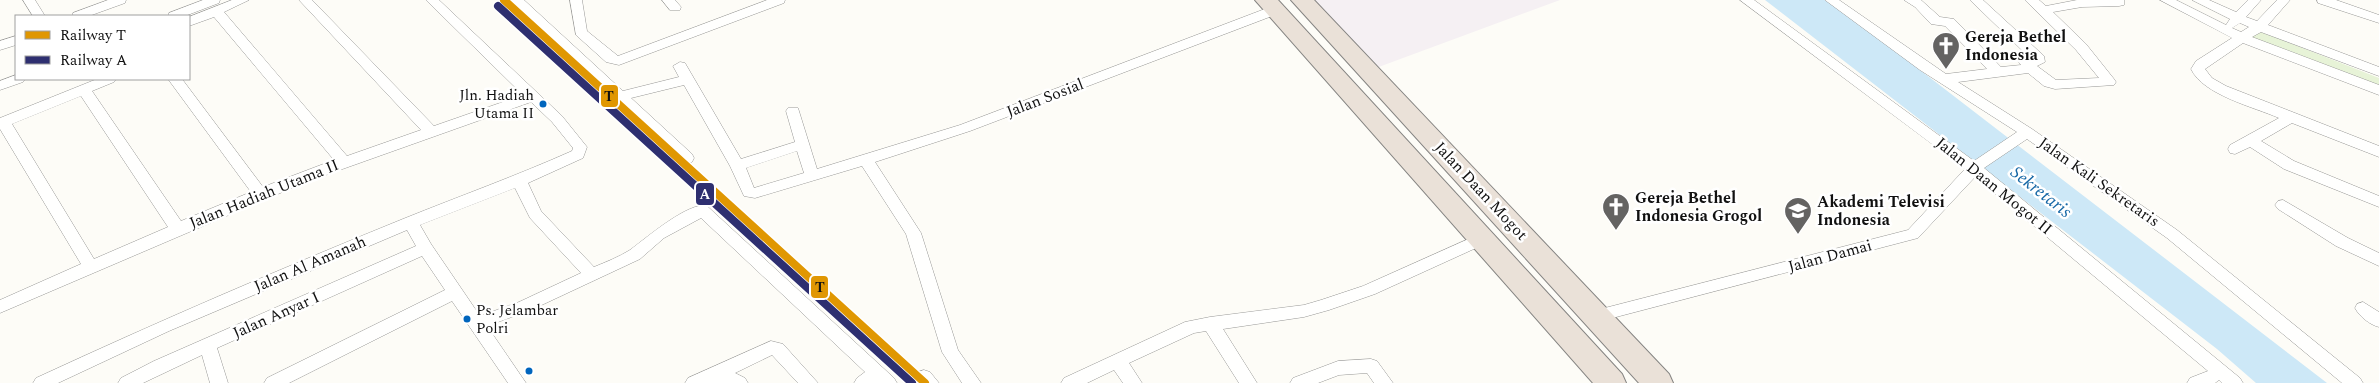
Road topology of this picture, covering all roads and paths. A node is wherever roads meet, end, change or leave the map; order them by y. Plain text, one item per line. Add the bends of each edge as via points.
1 (29, 0) edge
2 (119, 0) edge
3 (243, 0) edge
4 (305, 0) edge
5 (432, 0) edge
6 (516, 0) edge
7 (576, 0) edge
8 (779, 0) edge
9 (1302, 0) edge
10 (1746, 0) edge
11 (1831, 0) edge
12 (1910, 0) edge
13 (1976, 0) edge
14 (2031, 0) edge
15 (2166, 0) edge
16 (2198, 0) edge
17 (2255, 0) edge
18 (2284, 0) edge
19 (2323, 0) edge
20 (2119, 2) dead end
21 (1270, 5) edge
22 (215, 6) edge
23 (2043, 10) junction
24 (38, 15) edge
25 (87, 15) edge
26 (178, 15) edge
27 (2239, 18) junction
28 (2379, 19) edge
29 (190, 21) edge
30 (2259, 26) junction
31 (2234, 35) junction
32 (15, 40) edge
33 (0, 46) edge
34 (680, 66) dead end
35 (2031, 68) junction
36 (1998, 72) junction
37 (2379, 72) edge
38 (688, 79) junction
39 (15, 80) edge
40 (106, 80) edge
41 (176, 80) edge
42 (1377, 80) junction
43 (1945, 80) junction
44 (0, 86) edge
45 (83, 89) junction
46 (1347, 89) junction
47 (2379, 90) edge
48 (533, 96) junction
49 (621, 96) junction
50 (793, 111) dead end
51 (2290, 117) junction
52 (2, 123) edge
53 (431, 132) junction
54 (2024, 134) junction
55 (2249, 140) junction
56 (802, 144) junction
57 (2235, 149) dead end
58 (2379, 152) edge
59 (687, 158) dead end
60 (866, 160) junction
61 (344, 162) junction
62 (737, 166) junction
63 (1976, 166) junction
64 (812, 176) junction
65 (518, 181) junction
66 (261, 195) junction
67 (2379, 202) edge
68 (2283, 205) dead end
69 (411, 222) junction
70 (178, 229) junction
71 (1482, 239) junction
72 (425, 248) junction
73 (2379, 260) edge
74 (91, 267) junction
75 (592, 275) junction
76 (456, 292) junction
77 (0, 308) edge
78 (2363, 308) dead end
79 (1597, 316) junction
80 (2379, 321) edge
81 (478, 323) junction
82 (1210, 323) junction
83 (208, 346) junction
84 (1118, 362) junction
85 (883, 378) edge
86 (42, 383) edge
87 (127, 383) edge
88 (220, 383) edge
89 (274, 383) edge
90 (517, 383) edge
91 (694, 383) edge
92 (719, 383) edge
93 (739, 383) edge
94 (809, 383) edge
95 (863, 383) edge
96 (972, 383) edge
97 (1070, 383) edge
98 (1133, 383) edge
99 (1248, 383) edge
100 (1299, 383) edge
101 (1384, 383) edge
102 (1611, 383) edge
103 (1658, 383) edge
104 (2234, 383) edge
105 (2354, 383) edge

1 - 24 street
2 - 25 street
3 - 22 street
4 - 53 street
5 - 48 street
6 - 49 street
7 - 8 street via 581,32 611,59 619,61
9 - 42 highway, Jalan Daan Mogot
10 - 63 street, Jalan Daan Mogot II
11 - 43 street, Jalan Kali Sekretaris
12 - 36 street via 1920,4 1936,21 1949,22
13 - 35 street via 2039,59 2038,62 2025,61
14 - 23 street
15 - 31 street
16 - 27 street
17 - 27 street
18 - 30 street
19 - 28 street
20 - 23 street via 2082,3
21 - 46 highway, Jalan Daan Mogot
21 - 60 street, Jalan Sosial via 965,128
22 - 26 street
22 - 29 street
22 - 61 street
23 - 35 street via 2081,47 2108,82 2055,85
27 - 30 street
27 - 31 street
30 - 31 street
30 - 37 street
31 - 47 street
31 - 51 street via 2201,64 2200,74 2216,87
32 - 33 street
34 - 38 street, Jalan Sosial
35 - 36 street
36 - 43 street
38 - 49 street
38 - 62 street, Jalan Sosial
39 - 44 street
40 - 45 street
41 - 66 street
42 - 46 highway
42 - 79 highway, Jalan Daan Mogot
43 - 54 street, Jalan Kali Sekretaris
45 - 52 street
45 - 70 street
46 - 71 highway, Jalan Daan Mogot
48 - 53 street, Jalan Hadiah Utama II
48 - 65 street, Jalan Al Amanah via 557,119 580,150 575,156
49 - 59 street
50 - 56 street
51 - 55 street
51 - 58 street
52 - 74 street
53 - 61 street, Jalan Hadiah Utama II
54 - 63 street, Jalan Damai
54 - 105 street, Jalan Kali Sekretaris via 2172,234
55 - 57 street
55 - 67 street via 2289,164
56 - 62 street
56 - 64 street
60 - 64 street, Jalan Sosial
60 - 96 street via 913,234 950,352
61 - 66 street, Jalan Hadiah Utama II
62 - 64 street, Jalan Sosial via 752,193
63 - 79 street, Jalan Damai via 1913,234
63 - 104 street, Jalan Daan Mogot II
65 - 69 street, Jalan Al Amanah
65 - 75 street via 535,214
66 - 70 street, Jalan Hadiah Utama II
68 - 73 street via 2342,242
69 - 72 street
69 - 86 street, Jalan Al Amanah via 154,329
70 - 74 street, Jalan Hadiah Utama II
71 - 82 street via 1369,290 1323,306
71 - 102 highway, Jalan Daan Mogot
72 - 76 street
72 - 83 street, Jalan Anyar I
74 - 77 street, Jalan Hadiah Utama II
75 - 81 street via 525,306
75 - 85 street via 634,255 659,234 704,210
76 - 81 street
76 - 89 street
78 - 80 street
79 - 103 highway, Jalan Daan Mogot
81 - 90 street
82 - 84 street via 1190,327
82 - 99 street
83 - 87 street, Jalan Anyar I
83 - 88 street
84 - 97 street
84 - 98 street
85 - 95 street
91 - 94 street via 771,348 777,349
92 - 93 street via 731,379
100 - 101 street via 1338,368 1371,366

